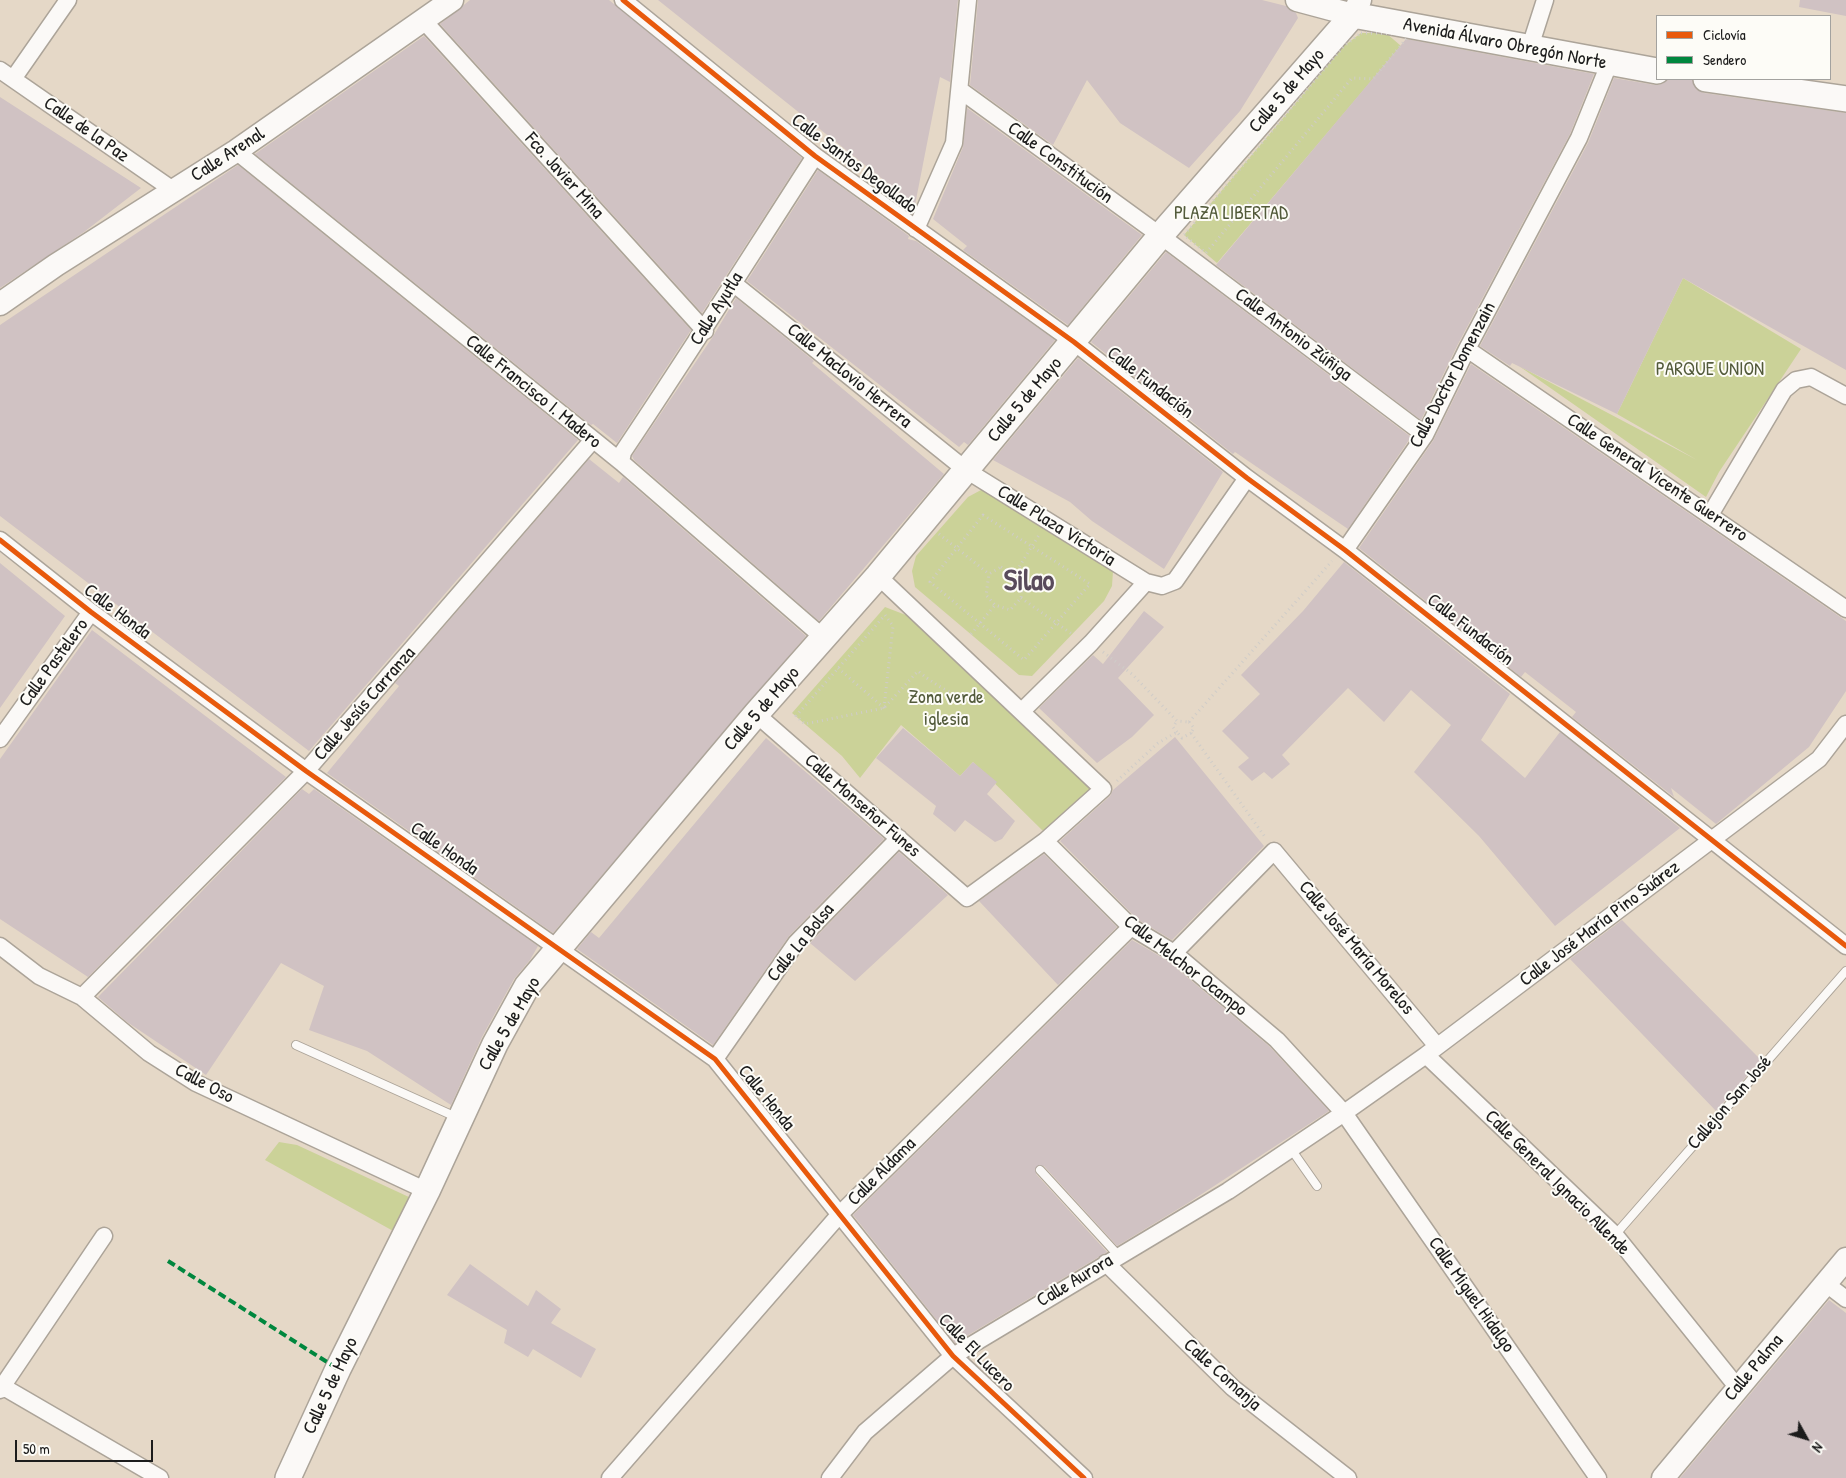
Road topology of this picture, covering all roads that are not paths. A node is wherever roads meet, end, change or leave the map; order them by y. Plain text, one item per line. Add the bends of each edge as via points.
1 (68, 0) edge
2 (623, 0) edge
3 (968, 0) edge
4 (1297, 0) edge
5 (1545, 0) edge
6 (436, 8) edge
7 (1357, 8) edge
8 (1530, 47) junction
9 (1609, 64) junction
10 (1656, 71) edge
11 (6, 74) edge
12 (1713, 80) edge
13 (960, 90) junction
14 (1846, 99) edge
15 (236, 151) junction
16 (815, 156) junction
17 (172, 190) junction
18 (916, 229) junction
19 (1161, 236) junction
20 (733, 282) junction
21 (0, 304) edge
22 (704, 331) junction
23 (1074, 342) junction
24 (1467, 349) junction
25 (1846, 396) edge
26 (1425, 435) junction
27 (592, 441) junction
28 (621, 462) junction
29 (966, 470) junction
30 (1247, 478) junction
31 (1710, 515) junction
32 (0, 540) edge
33 (1345, 550) junction
34 (878, 576) junction
35 (1146, 582) junction
36 (1846, 608) edge
37 (91, 612) junction
38 (825, 639) junction
39 (1022, 711) junction
40 (756, 714) junction
41 (1846, 724) edge
42 (0, 739) edge
43 (306, 771) junction
44 (899, 838) junction
45 (1712, 840) junction
46 (1045, 841) junction
47 (1131, 927) junction
48 (0, 946) edge
49 (1846, 946) edge
50 (558, 948) junction
51 (1174, 953) junction
52 (1846, 971) edge
53 (82, 997) junction
54 (296, 1045) dead end
55 (1431, 1050) junction
56 (715, 1058) junction
57 (1344, 1113) junction
58 (460, 1119) junction
59 (1291, 1149) junction
60 (1040, 1170) dead end
61 (1317, 1186) dead end
62 (427, 1191) junction
63 (840, 1214) junction
64 (1614, 1235) junction
65 (104, 1236) dead end
66 (1112, 1259) junction
67 (1846, 1260) edge
68 (1825, 1283) junction
69 (1846, 1298) edge
70 (953, 1356) junction
71 (1, 1387) edge
72 (1738, 1388) junction
73 (160, 1478) edge
74 (288, 1478) edge
75 (610, 1478) edge
76 (830, 1478) edge
77 (1084, 1478) edge
78 (1348, 1478) edge
79 (1598, 1478) edge
80 (1663, 1478) edge

1 - 11 street
2 - 16 street, Calle Santos Degollado
3 - 13 street
4 - 7 street
5 - 8 street
6 - 15 street, Calle Arenal
6 - 22 street, Fco. Javier Mina
7 - 8 main road, Avenida Álvaro Obregón Norte
7 - 19 main road, Calle 5 de Mayo
8 - 9 main road, Avenida Álvaro Obregón Norte
9 - 10 main road, Avenida Álvaro Obregón Norte
9 - 24 street, Calle Doctor Domenzain via 1579,138
11 - 17 street, Calle de la Paz
12 - 14 main road
13 - 18 street via 954,143
13 - 19 street, Calle Constitución
15 - 17 street, Calle Arenal
15 - 27 street, Calle Francisco I. Madero
16 - 18 street, Calle Santos Degollado
16 - 20 street, Calle Ayutla
17 - 21 street, Calle Arenal
18 - 23 street, Calle Santos Degollado
19 - 23 main road, Calle 5 de Mayo
19 - 26 street, Calle Antonio Zúñiga
20 - 22 street, Calle Ayutla
20 - 29 street, Calle Maclovio Herrera
22 - 28 street, Calle Ayutla via 623,452
23 - 29 main road, Calle 5 de Mayo
23 - 30 street, Calle Fundación
24 - 26 street, Calle Doctor Domenzain
24 - 31 street, Calle General Vicente Guerrero
25 - 31 street via 1811,377 1796,380 1784,390
26 - 33 street, Calle Doctor Domenzain
27 - 28 street, Calle Francisco I. Madero
27 - 43 street, Calle Jesús Carranza
28 - 38 street, Calle Francisco I. Madero
29 - 34 main road, Calle 5 de Mayo
29 - 35 street, Calle Plaza Victoria
30 - 33 street, Calle Fundación
30 - 35 street via 1175,580 1162,586
31 - 36 street, Calle General Vicente Guerrero
32 - 37 street, Calle Honda
33 - 45 street, Calle Fundación
34 - 38 main road, Calle 5 de Mayo
34 - 39 street
35 - 39 street via 1091,643
37 - 42 street, Calle Pastelero
37 - 43 street, Calle Honda
38 - 40 main road, Calle 5 de Mayo
39 - 46 street via 1103,789
40 - 44 street, Calle Monseñor Funes
40 - 50 main road, Calle 5 de Mayo
41 - 45 street, Calle José María Pino Suárez via 1819,759
43 - 50 street, Calle Honda
43 - 53 street, Calle Jesús Carranza
44 - 46 street, Calle Monseñor Funes via 967,898
44 - 56 street, Calle La Bolsa via 796,943
45 - 49 street, Calle Fundación
45 - 55 street, Calle José María Pino Suárez
46 - 47 street, Calle Melchor Ocampo
47 - 51 street, Calle Melchor Ocampo
47 - 63 street, Calle Aldama
48 - 53 street, Calle Oso via 39,976
50 - 56 street, Calle Honda
50 - 58 main road, Calle 5 de Mayo via 527,986
51 - 55 street, Calle José María Morelos via 1274,850
51 - 57 street, Calle Melchor Ocampo via 1277,1040
52 - 64 lane, Callejon San José
53 - 62 street, Calle Oso via 149,1053 196,1082
54 - 58 lane
55 - 57 street, Calle José María Pino Suárez
55 - 64 street, Calle General Ignacio Allende
56 - 63 street, Calle Honda
57 - 59 street, Calle Aurora
57 - 79 street, Calle Miguel Hidalgo
58 - 62 main road, Calle 5 de Mayo
59 - 61 lane
59 - 66 street, Calle Aurora via 1228,1191
60 - 66 lane
62 - 74 main road, Calle 5 de Mayo via 338,1369
63 - 70 street, Calle El Lucero
63 - 75 street, Calle Aldama
64 - 72 street, Calle General Ignacio Allende
65 - 71 street
66 - 70 street, Calle Aurora
66 - 78 street, Calle Comanja via 1233,1388
67 - 68 street, Calle Palma
68 - 69 street
68 - 72 street, Calle Palma
70 - 76 street, Calle Aurora via 865,1432
70 - 77 street, Calle El Lucero
71 - 73 street
72 - 80 street, Calle Palma

